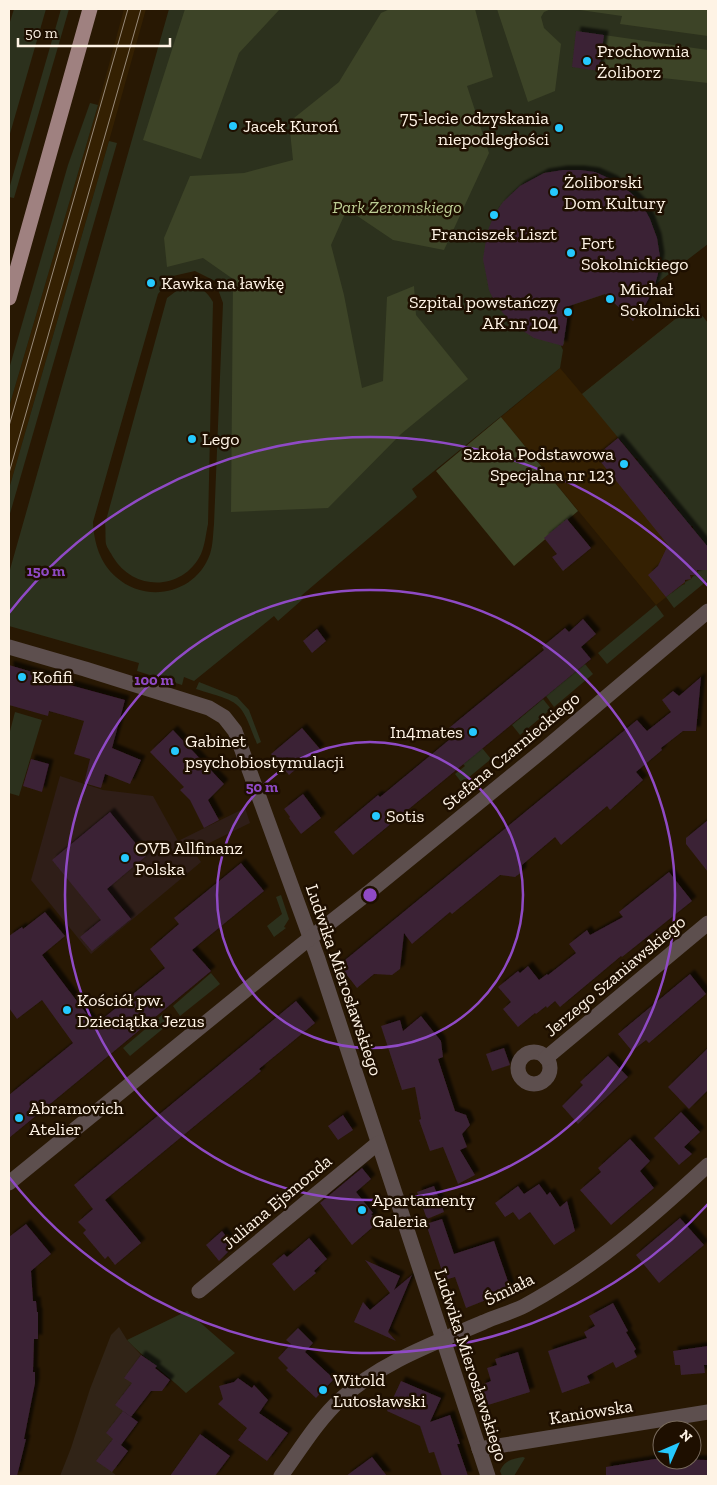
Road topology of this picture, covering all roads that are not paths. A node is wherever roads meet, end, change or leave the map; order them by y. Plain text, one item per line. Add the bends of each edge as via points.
1 (90, 9) edge
2 (9, 298) edge
3 (708, 610) edge
4 (9, 647) edge
5 (708, 922) edge
6 (311, 939) junction
7 (546, 1058) dead end
8 (378, 1143) junction
9 (708, 1165) edge
10 (9, 1183) edge
11 (199, 1291) dead end
12 (444, 1339) junction
13 (708, 1412) edge
14 (479, 1449) junction
15 (281, 1476) edge
16 (488, 1476) edge

1 - 2 main road
3 - 6 street, Stefana Czarnieckiego
4 - 6 street, Ludwika Mierosławskiego via 209,708 231,723
5 - 7 street, Jerzego Szaniawskiego
6 - 8 street, Ludwika Mierosławskiego
6 - 10 street, Stefana Czarnieckiego
8 - 11 street, Juliana Ejsmonda
8 - 12 street, Ludwika Mierosławskiego
9 - 12 street, Śmiała via 608,1252 525,1306
12 - 14 street, Ludwika Mierosławskiego
12 - 15 street, Śmiała via 376,1374 341,1399 319,1423
13 - 14 street, Kaniowska
14 - 16 street, Ludwika Mierosławskiego

